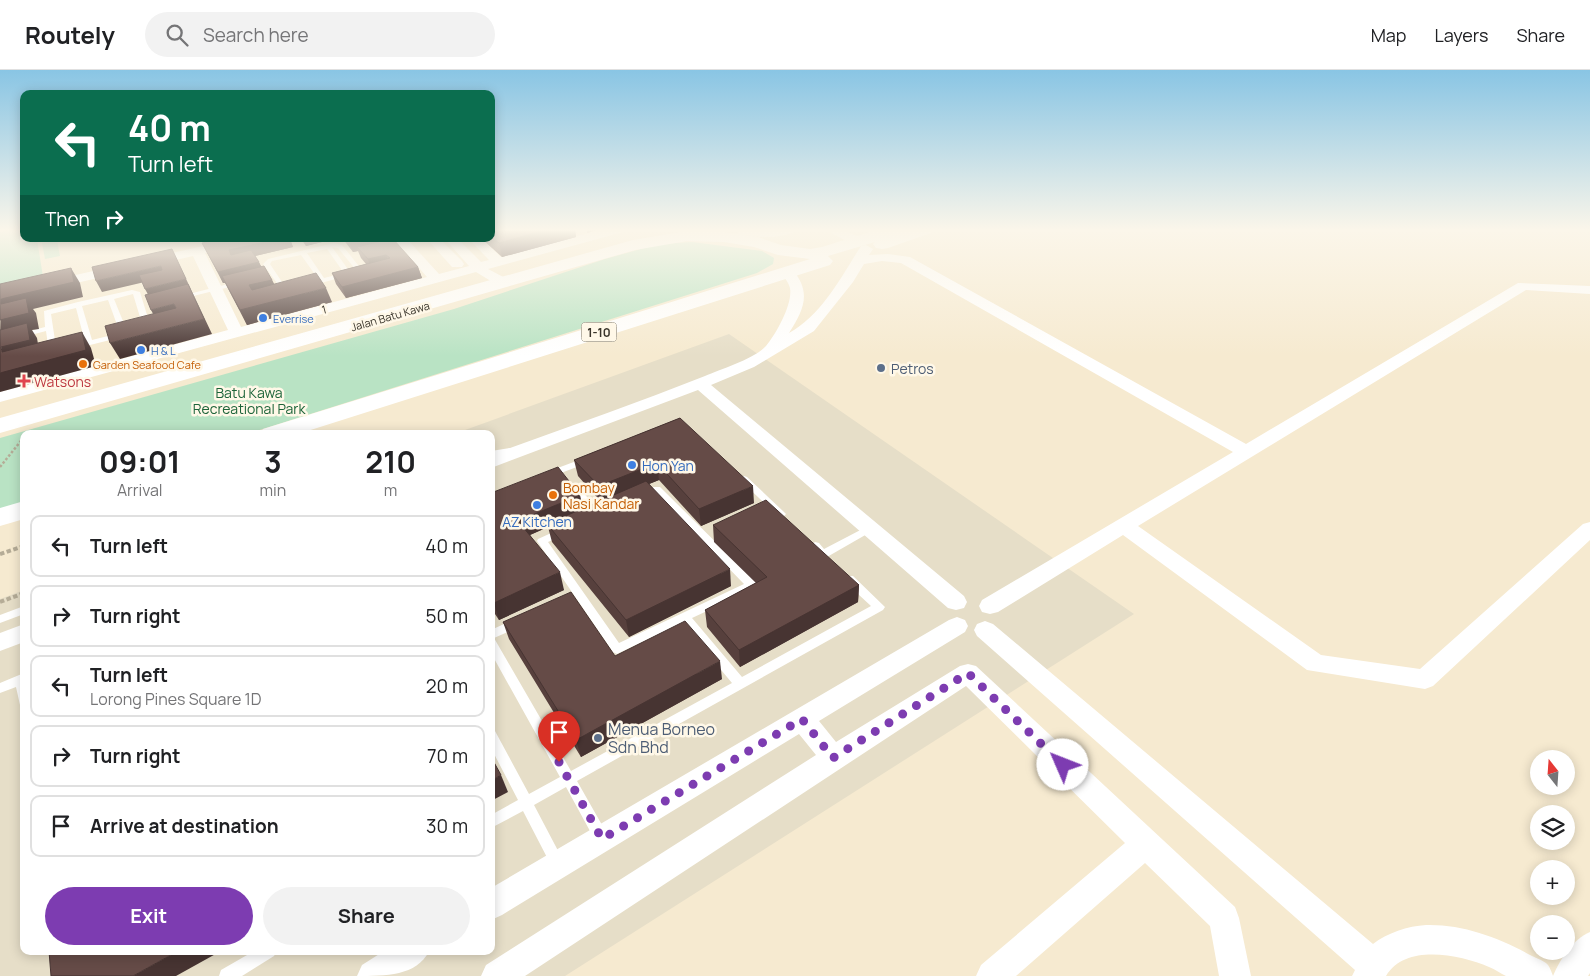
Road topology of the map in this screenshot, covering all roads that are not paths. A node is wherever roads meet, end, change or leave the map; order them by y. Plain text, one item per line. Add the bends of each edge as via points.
1 (108, 271) edge
2 (207, 271) edge
3 (273, 271) edge
4 (316, 271) edge
5 (347, 271) edge
6 (355, 271) edge
7 (429, 271) edge
8 (466, 271) edge
9 (471, 271) edge
10 (474, 271) edge
11 (546, 271) edge
12 (851, 271) edge
13 (925, 271) edge
14 (787, 272) joint
15 (349, 274) junction
16 (276, 275) junction
17 (267, 277) edge
18 (437, 279) junction
19 (250, 281) edge
20 (323, 281) junction
21 (504, 284) junction
22 (216, 289) junction
23 (1590, 290) edge
24 (471, 293) junction
25 (0, 296) edge
26 (110, 297) junction
27 (169, 300) edge
28 (78, 304) junction
29 (150, 304) edge
30 (141, 306) junction
31 (49, 328) junction
32 (237, 333) junction
33 (124, 334) junction
34 (0, 340) edge
35 (90, 343) junction
36 (771, 349) junction
37 (700, 384) junction
38 (0, 398) edge
39 (0, 426) edge
40 (285, 430) edge
41 (533, 447) junction
42 (1247, 452) junction
43 (495, 453) edge
44 (596, 456) edge
45 (495, 461) edge
46 (560, 470) junction
47 (740, 475) edge
48 (543, 477) edge
49 (20, 511) edge
50 (598, 516) junction
51 (0, 517) edge
52 (789, 521) edge
53 (1124, 526) junction
54 (870, 528) junction
55 (1590, 529) edge
56 (809, 541) edge
57 (830, 560) junction
58 (20, 612) edge
59 (957, 614) junction
60 (684, 617) junction
61 (988, 618) junction
62 (0, 619) edge
63 (526, 619) edge
64 (495, 633) edge
65 (20, 634) edge
66 (0, 642) edge
67 (495, 649) edge
68 (20, 680) edge
69 (740, 684) junction
70 (0, 688) edge
71 (802, 719) junction
72 (495, 743) edge
73 (833, 758) junction
74 (569, 779) junction
75 (526, 802) junction
76 (495, 820) edge
77 (602, 839) junction
78 (1145, 844) junction
79 (559, 865) junction
80 (495, 903) edge
81 (1590, 947) edge
82 (262, 955) edge
83 (407, 955) edge
84 (1370, 970) edge
85 (226, 976) edge
86 (373, 976) edge
87 (497, 976) edge
88 (992, 976) edge
89 (1235, 976) edge
90 (1537, 976) edge
91 (1569, 976) edge

1 - 25 street
2 - 22 street
3 - 16 lane
4 - 20 lane
5 - 15 lane
6 - 15 lane
7 - 18 street
8 - 18 street, 1
9 - 24 street
10 - 21 street
11 - 21 highway, Jalan Batu Kawa / 1-10
12 - 36 street via 809,328
13 - 42 street
14 - 36 street via 796,285 797,304
14 - 40 highway, Jalan Batu Kawa / 1-10
15 - 20 lane
16 - 17 lane
16 - 20 lane via 287,290
18 - 32 street, 1
19 - 22 lane
21 - 24 highway, Jalan Batu Kawa / 1-10
22 - 27 lane
22 - 32 street
23 - 42 street via 1523,286
24 - 39 highway, Jalan Batu Kawa / 1-10
26 - 28 lane
26 - 30 lane via 136,292
26 - 33 lane
28 - 31 lane via 47,313
28 - 35 lane
29 - 30 lane
30 - 33 lane via 146,328
31 - 34 lane
31 - 35 lane via 52,350
32 - 38 street, 1
33 - 35 lane
36 - 37 street via 748,364
37 - 41 street
37 - 54 street
41 - 43 lane
41 - 45 street
42 - 53 street
44 - 46 lane
46 - 48 lane
46 - 50 lane
47 - 52 lane via 764,504
49 - 51 highway
50 - 60 lane via 542,541 575,597 617,649
50 - 60 lane via 657,490 705,531 752,585
53 - 55 street via 1315,663 1425,680
53 - 61 street
54 - 57 lane
54 - 59 street
56 - 57 lane
57 - 69 lane via 879,607
58 - 62 lane
59 - 61 street via 971,631
59 - 61 street via 962,599 977,599
59 - 71 street
60 - 69 lane
61 - 84 street
63 - 64 lane
65 - 66 street
67 - 74 lane
68 - 70 lane
69 - 74 lane
71 - 73 street
71 - 77 street
72 - 75 lane
73 - 78 street via 968,673
73 - 87 street
74 - 75 lane
74 - 77 lane
75 - 76 lane
75 - 79 lane
77 - 79 street
78 - 88 street
78 - 89 street via 1224,918
79 - 80 street
81 - 91 street
82 - 85 lane
83 - 86 street
84 - 90 street via 1394,947 1423,940 1458,942 1497,954

